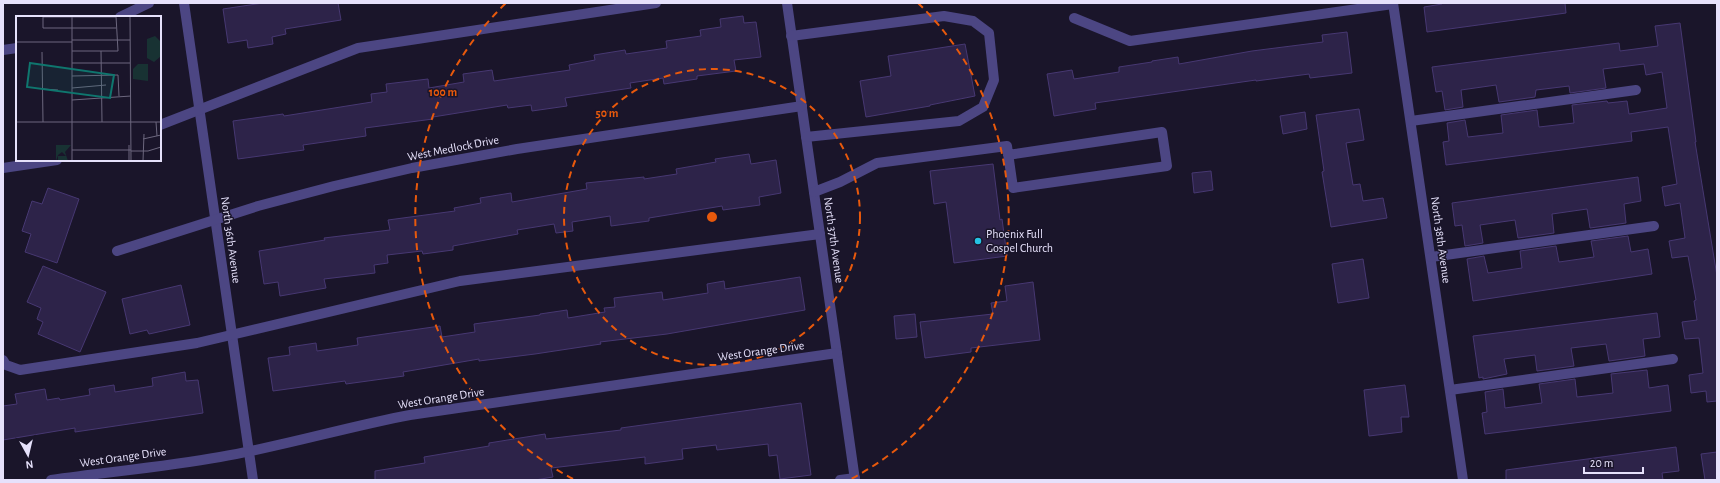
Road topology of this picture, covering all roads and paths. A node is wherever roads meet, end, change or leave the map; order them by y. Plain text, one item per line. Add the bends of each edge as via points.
1 (149, 3) edge
2 (184, 3) edge
3 (656, 3) edge
4 (786, 3) edge
5 (1393, 4) edge
6 (122, 16) edge
7 (1074, 18) dead end
8 (791, 36) junction
9 (16, 48) edge
10 (3, 50) edge
11 (1636, 90) dead end
12 (802, 106) junction
13 (198, 110) junction
14 (1411, 121) junction
15 (161, 125) edge
16 (806, 137) junction
17 (1008, 155) junction
18 (50, 161) edge
19 (3, 168) edge
20 (814, 192) junction
21 (215, 219) junction
22 (1654, 226) dead end
23 (820, 234) junction
24 (117, 251) dead end
25 (1431, 257) junction
26 (232, 334) junction
27 (837, 353) junction
28 (1673, 359) dead end
29 (3, 360) edge
30 (1450, 390) junction
31 (248, 451) junction
32 (855, 479) edge
33 (51, 480) edge
34 (253, 480) edge
35 (840, 480) edge
36 (1463, 480) edge

1 - 6 street
2 - 13 street, North 36th Avenue
3 - 13 street via 358,48
4 - 8 street, North 37th Avenue
5 - 7 street via 1130,41
5 - 14 street, North 38th Avenue
8 - 12 street, North 37th Avenue
8 - 16 street via 944,16 973,20 989,33 994,80 983,107 959,121
9 - 10 street
11 - 14 street
12 - 16 street, North 37th Avenue
12 - 21 street, West Medlock Drive via 517,149 412,168 334,186
13 - 15 street
13 - 21 street, North 36th Avenue
14 - 25 street, North 38th Avenue
16 - 20 street, North 37th Avenue
17 - 17 street via 1162,132 1167,166 1013,188
17 - 20 street via 1007,146 877,163
18 - 19 street
20 - 23 street, North 37th Avenue
21 - 24 street, West Medlock Drive
21 - 26 street, North 36th Avenue
22 - 25 street
23 - 26 street via 460,281
23 - 27 street, North 37th Avenue
25 - 30 street, North 38th Avenue
26 - 29 street via 197,343 20,370 6,365
26 - 31 street, North 36th Avenue
27 - 31 street, West Orange Drive via 410,415 369,422
27 - 32 street, North 37th Avenue
28 - 30 street
30 - 36 street, North 38th Avenue
31 - 33 street, West Orange Drive via 219,458
31 - 34 street, North 36th Avenue
32 - 35 street

